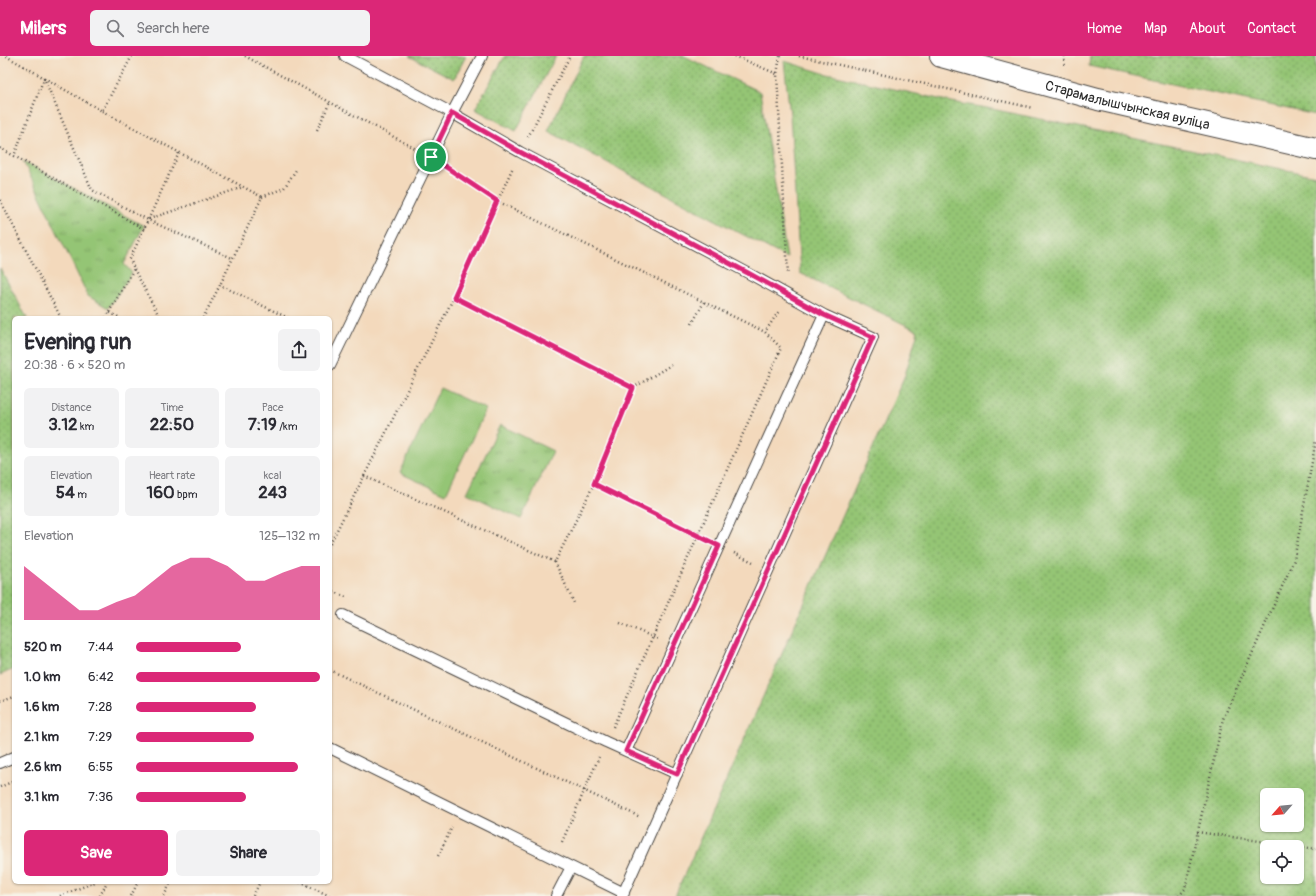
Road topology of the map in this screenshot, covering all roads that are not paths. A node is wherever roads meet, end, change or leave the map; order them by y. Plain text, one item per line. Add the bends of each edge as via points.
1 (344, 56) edge
2 (482, 56) edge
3 (941, 56) edge
4 (452, 113) junction
5 (1316, 149) edge
6 (824, 315) junction
7 (332, 361) edge
8 (343, 615) dead end
9 (332, 749) edge
10 (626, 751) junction
11 (12, 758) edge
12 (0, 763) edge
13 (677, 774) junction
14 (571, 867) junction
15 (623, 894) edge
16 (556, 896) edge

1 - 4 lane
2 - 4 lane
3 - 5 main road, Старамалышчынская вуліца via 1098,99
4 - 6 lane
4 - 7 lane
6 - 10 lane
6 - 13 lane via 873,337
8 - 10 lane
9 - 14 lane
10 - 13 lane
11 - 12 lane
13 - 15 lane
14 - 15 lane
14 - 16 lane

